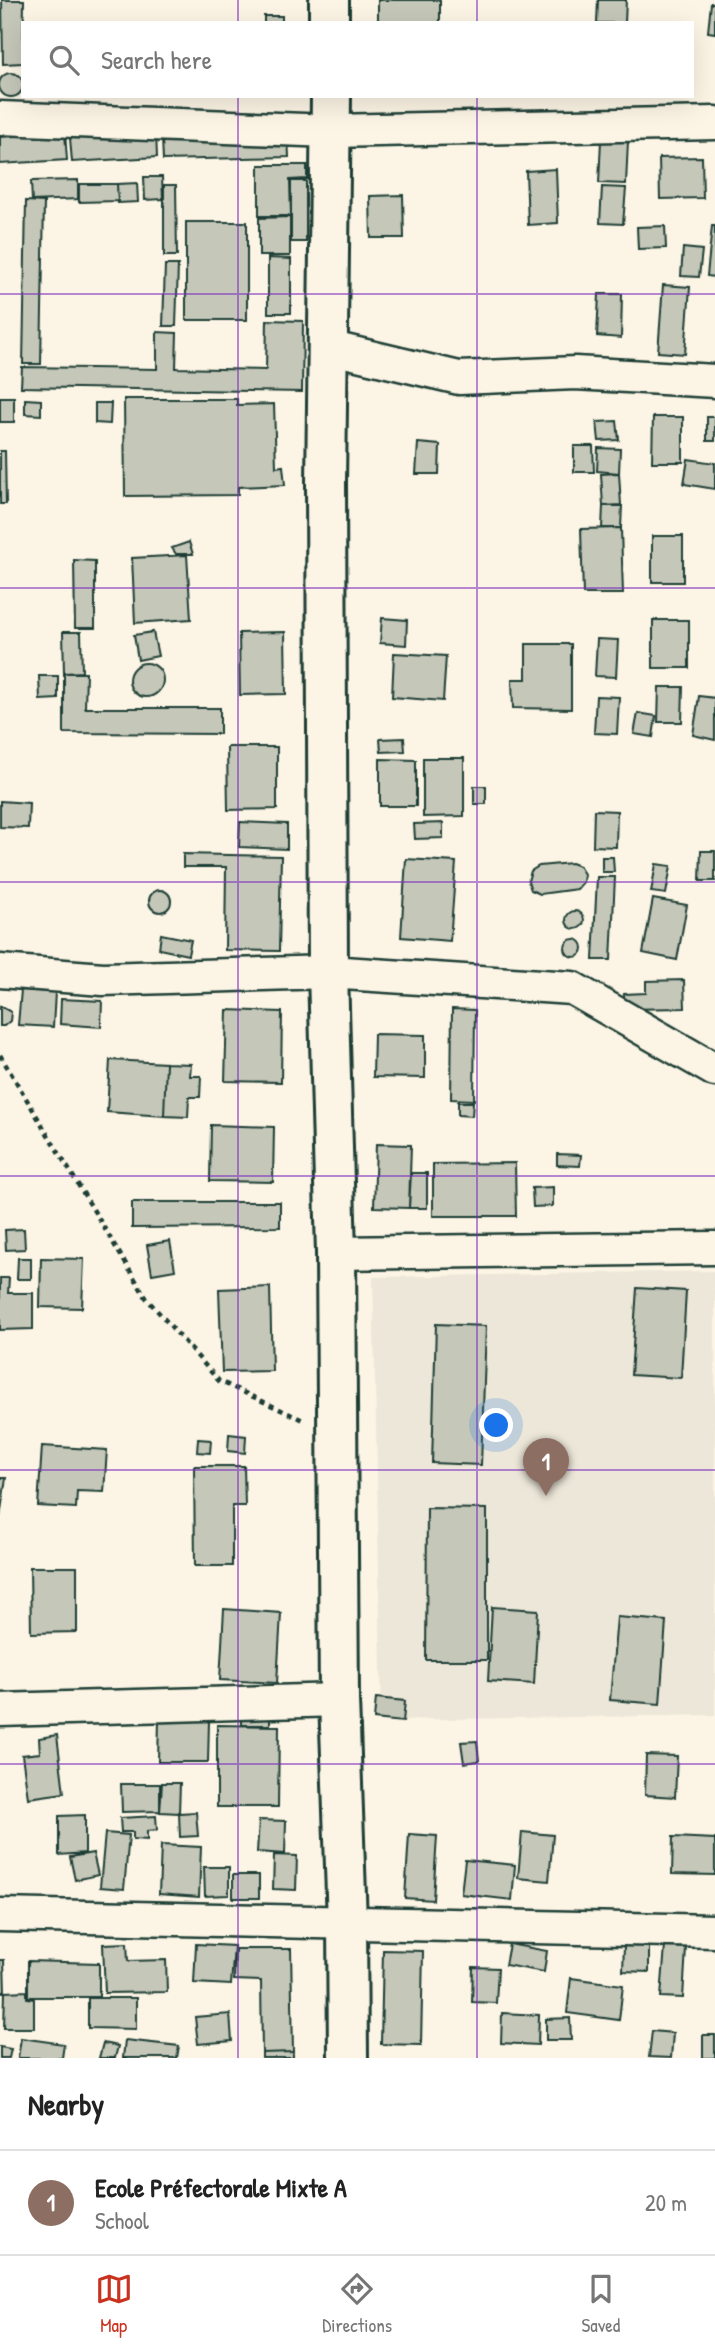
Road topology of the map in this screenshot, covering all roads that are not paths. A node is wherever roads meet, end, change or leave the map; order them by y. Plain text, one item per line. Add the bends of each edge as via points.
1 (329, 0) edge
2 (330, 21) edge
3 (331, 114) edge
4 (0, 118) edge
5 (715, 123) edge
6 (328, 347) junction
7 (715, 382) edge
8 (0, 971) edge
9 (328, 972) junction
10 (715, 1070) edge
11 (715, 1248) edge
12 (336, 1253) junction
13 (339, 1700) junction
14 (0, 1710) edge
15 (0, 1915) edge
16 (347, 1922) junction
17 (715, 1931) edge
18 (348, 2058) edge

1 - 2 main road
3 - 4 street
3 - 5 street
3 - 6 main road
6 - 7 street via 459,378 575,373
6 - 9 main road
8 - 9 street via 103,979
9 - 10 street via 572,988
9 - 12 main road
11 - 12 street
12 - 13 main road
13 - 14 street
13 - 16 main road
15 - 16 street
16 - 17 street
16 - 18 main road

